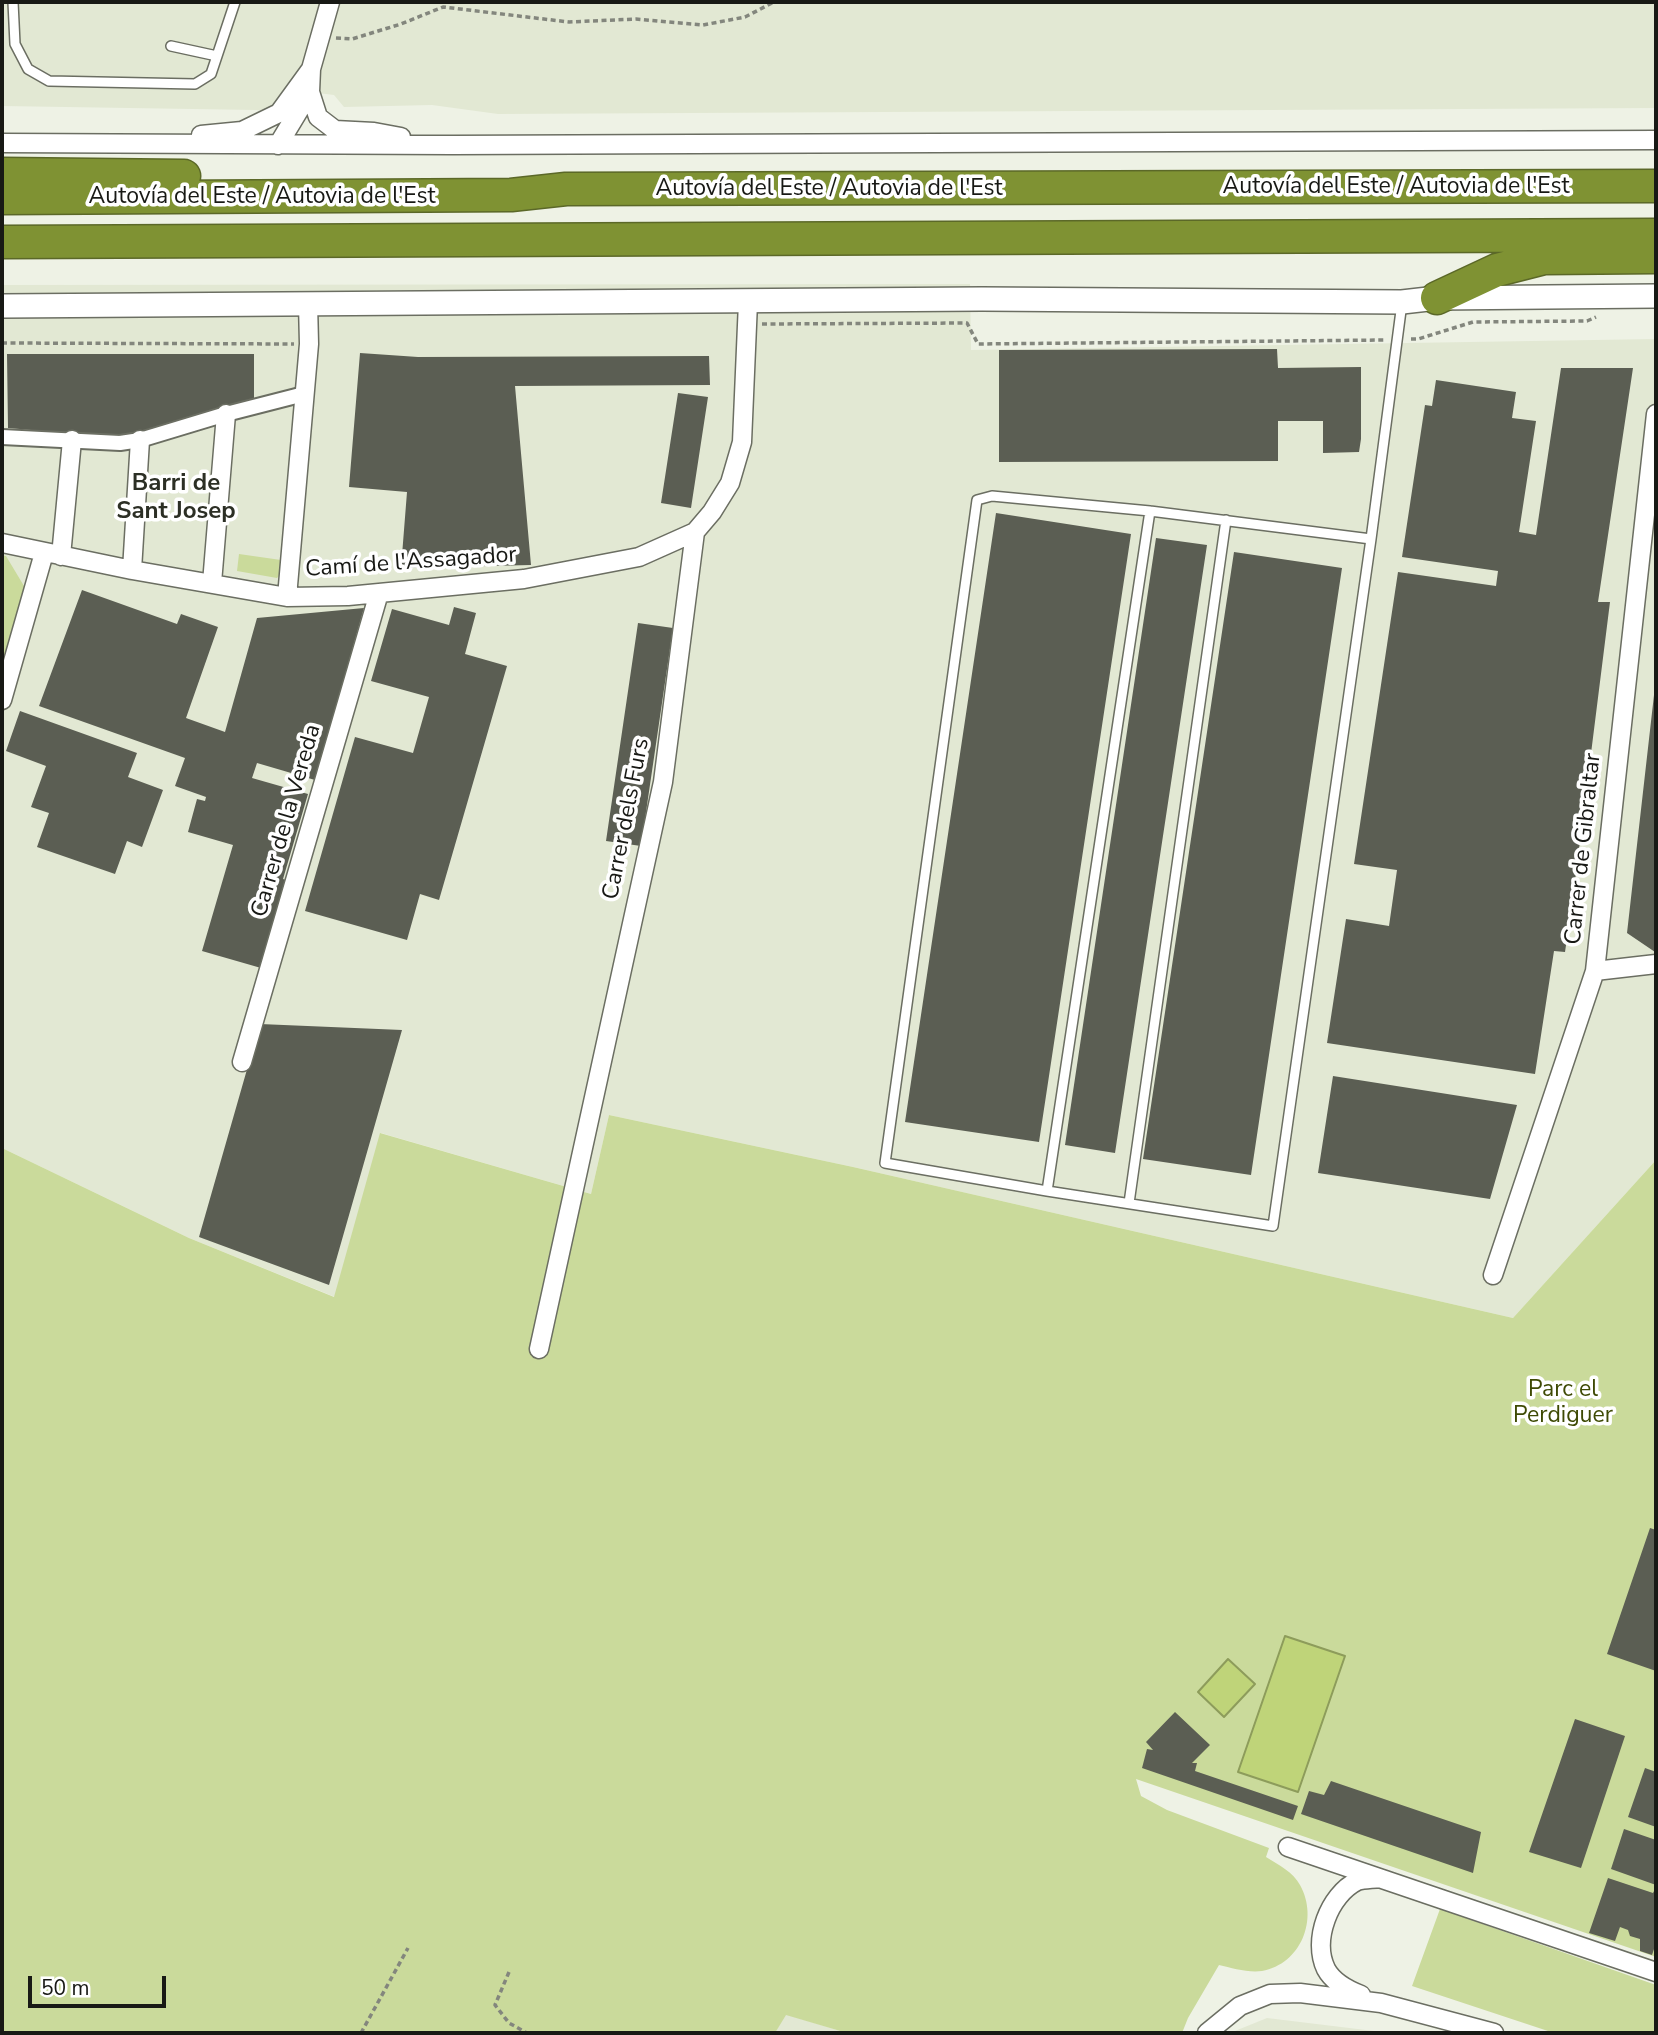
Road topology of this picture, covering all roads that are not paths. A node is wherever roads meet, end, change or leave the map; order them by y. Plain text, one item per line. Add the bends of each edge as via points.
1 (13, 2) edge
2 (235, 2) edge
3 (330, 2) edge
4 (171, 46) dead end
5 (217, 56) junction
6 (311, 69) junction
7 (310, 92) junction
8 (1656, 140) edge
9 (2, 143) edge
10 (92, 144) junction
11 (278, 145) junction
12 (453, 145) junction
13 (2, 174) edge
14 (1656, 186) edge
15 (566, 189) junction
16 (2, 198) edge
17 (1656, 234) edge
18 (2, 242) edge
19 (1656, 257) edge
20 (1656, 296) edge
21 (1437, 298) junction
22 (1402, 302) junction
23 (308, 303) junction
24 (2, 306) edge
25 (748, 311) junction
26 (304, 394) junction
27 (226, 414) junction
28 (1656, 414) edge
29 (2, 437) edge
30 (72, 440) junction
31 (140, 440) junction
32 (1150, 511) junction
33 (1226, 520) junction
34 (695, 532) junction
35 (1371, 539) junction
36 (2, 543) edge
37 (52, 554) junction
38 (132, 570) junction
39 (212, 583) junction
40 (379, 593) junction
41 (287, 597) junction
42 (2, 700) edge
43 (1656, 964) edge
44 (1595, 971) junction
45 (242, 1062) dead end
46 (1047, 1191) junction
47 (1129, 1203) junction
48 (1493, 1275) dead end
49 (539, 1349) dead end
50 (1288, 1847) dead end
51 (1382, 1878) junction
52 (1656, 1972) edge
53 (1381, 2003) junction
54 (1487, 2032) edge
55 (1207, 2033) edge

1 - 5 lane via 15,44 28,69 49,81 195,84 211,74
2 - 5 lane
3 - 6 street
4 - 5 lane
6 - 7 street
6 - 10 street via 279,113 242,131
7 - 11 street
7 - 12 street via 318,117 335,130
8 - 12 street
9 - 10 street
10 - 11 street
11 - 12 street
13 - 15 highway via 506,177
14 - 15 highway, Autovía del Este / Autovia de l'Est
15 - 16 highway, Autovía del Este / Autovia de l'Est via 511,195
17 - 18 highway, Autovía del Este / Autovia de l'Est
19 - 21 highway via 1544,258 1497,270
20 - 21 street
21 - 22 street
22 - 25 street via 982,299
22 - 35 lane
23 - 24 street
23 - 25 street
23 - 26 street
25 - 34 street via 742,442 730,484
26 - 27 street
26 - 41 street
27 - 31 street
27 - 39 street
28 - 44 street, Carrer de Gibraltar
29 - 30 street
30 - 31 street
30 - 37 street
31 - 38 street
32 - 33 lane
32 - 46 lane
32 - 46 lane via 992,496 977,500 885,1163
33 - 35 lane
33 - 47 lane
34 - 40 street, Camí de l'Assagador via 639,557 524,579
34 - 49 street, Carrer dels Furs via 663,782
35 - 47 lane via 1273,1227
36 - 37 street, Camí de l'Assagador
37 - 38 street, Camí de l'Assagador
37 - 42 street
38 - 39 street, Camí de l'Assagador
39 - 41 street, Camí de l'Assagador
40 - 41 street, Camí de l'Assagador
40 - 45 street, Carrer de la Vereda
43 - 44 street
44 - 48 street, Carrer de Gibraltar
46 - 47 lane
50 - 51 street
51 - 52 street
51 - 53 street via 1358,1881 1337,1896 1324,1924 1322,1948 1326,1969 1344,1989
53 - 54 street
53 - 55 street via 1270,1994 1240,2006

